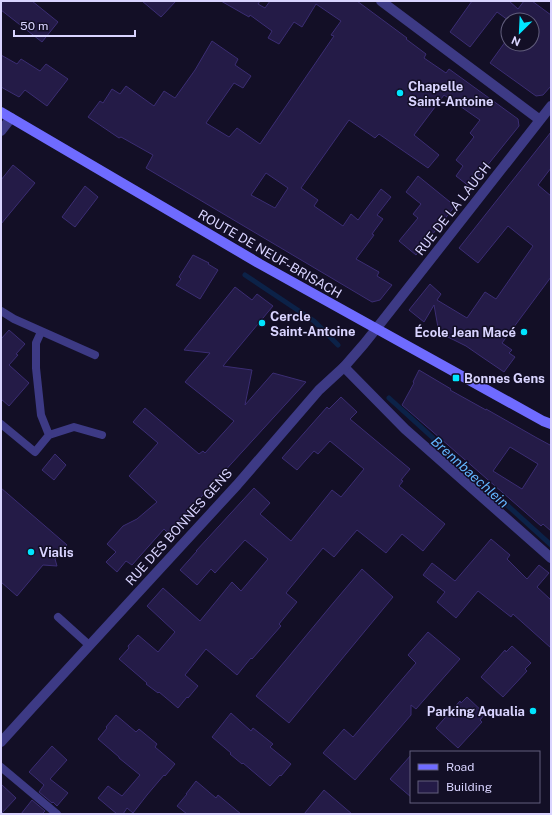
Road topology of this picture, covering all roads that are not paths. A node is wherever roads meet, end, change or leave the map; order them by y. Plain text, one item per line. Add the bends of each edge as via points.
1 (381, 1) edge
2 (551, 106) edge
3 (1, 112) edge
4 (11, 118) junction
5 (540, 120) junction
6 (1, 131) edge
7 (1, 312) edge
8 (376, 329) junction
9 (41, 332) junction
10 (95, 355) dead end
11 (344, 367) junction
12 (1, 424) edge
13 (551, 424) edge
14 (49, 435) junction
15 (102, 435) dead end
16 (551, 558) edge
17 (58, 617) dead end
18 (89, 645) junction
19 (2, 740) edge
20 (1, 767) edge
21 (57, 814) edge

1 - 5 street
2 - 5 street, RUE DE LA LAUCH
3 - 4 main road, ROUTE DE NEUF-BRISACH
4 - 6 street
4 - 8 main road, ROUTE DE NEUF-BRISACH
5 - 8 street, RUE DE LA LAUCH
7 - 9 lane
8 - 11 street, RUE DES BONNES GENS
8 - 13 main road, ROUTE DE NEUF-BRISACH
9 - 10 lane
9 - 14 lane via 36,344 36,368 41,415
11 - 16 street via 405,429
11 - 18 street, RUE DES BONNES GENS via 319,390 237,485
12 - 14 lane via 35,452
14 - 15 lane via 74,427
17 - 18 lane
18 - 19 street, RUE DES BONNES GENS
20 - 21 lane

